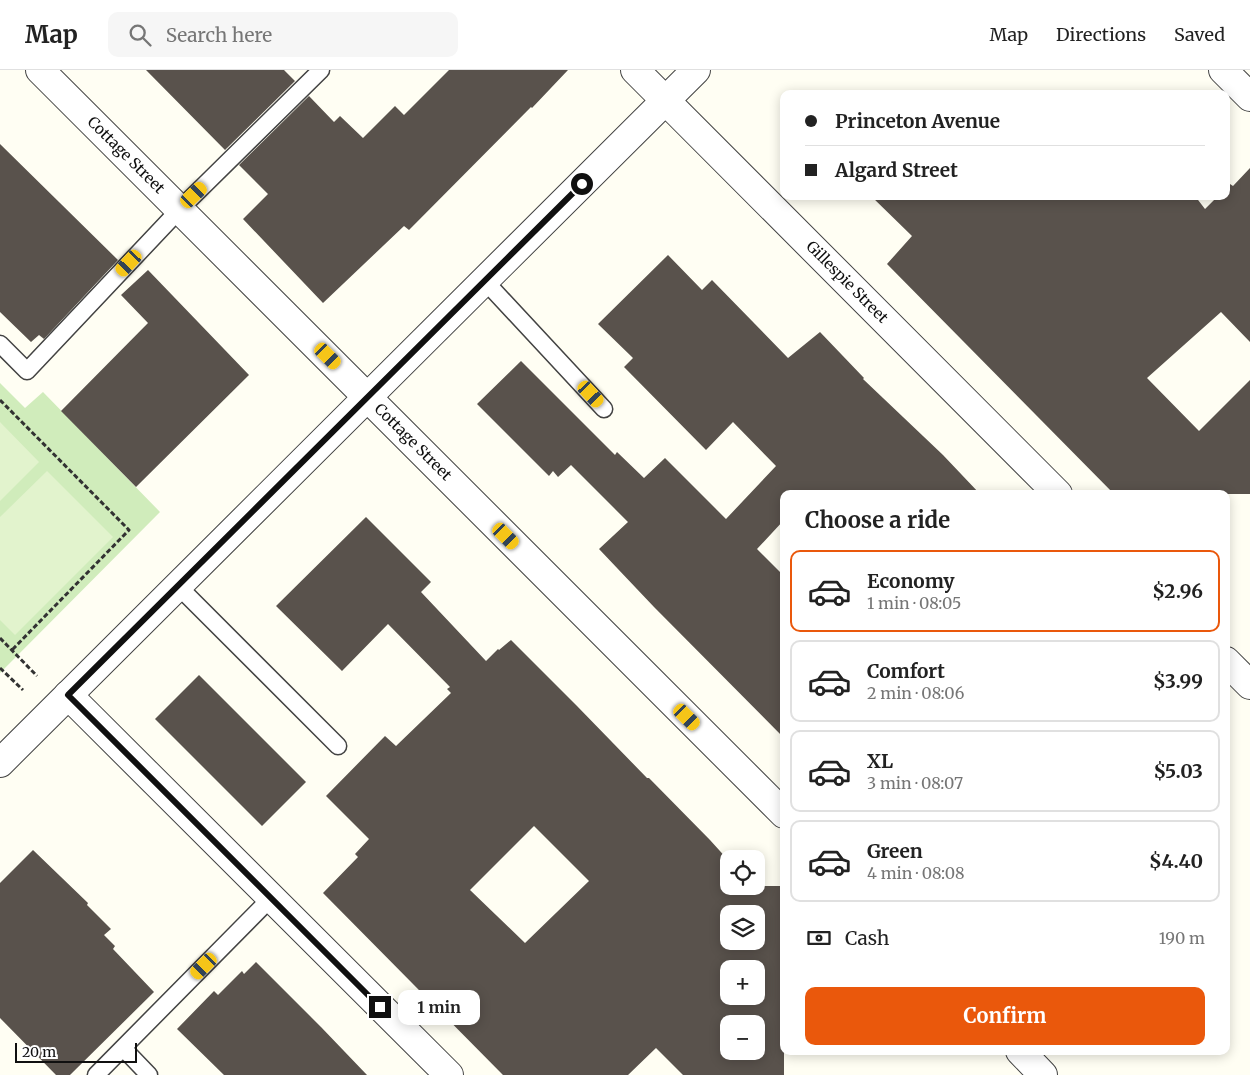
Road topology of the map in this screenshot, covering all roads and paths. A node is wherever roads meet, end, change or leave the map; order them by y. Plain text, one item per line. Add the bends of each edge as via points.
1 (40, 70) edge
2 (321, 70) edge
3 (635, 70) edge
4 (696, 70) edge
5 (1223, 70) edge
6 (1250, 97) edge
7 (665, 101) junction
8 (180, 209) junction
9 (484, 280) junction
10 (0, 344) edge
11 (368, 397) junction
12 (0, 400) edge
13 (604, 409) dead end
14 (1054, 490) edge
15 (178, 586) junction
16 (0, 638) edge
17 (1230, 666) edge
18 (1250, 685) edge
19 (68, 695) junction
20 (338, 746) dead end
21 (0, 763) edge
22 (780, 810) edge
23 (271, 898) junction
24 (123, 1048) junction
25 (1024, 1055) edge
26 (96, 1075) edge
27 (149, 1075) edge
28 (449, 1075) edge
29 (1043, 1075) edge

1 - 8 street, Cottage Street
2 - 8 lane
3 - 7 street, Gillespie Street
4 - 7 street
5 - 6 street
7 - 9 street
7 - 14 street, Gillespie Street
8 - 10 lane via 27,371
8 - 11 street, Cottage Street
9 - 11 street
9 - 13 lane
11 - 15 street
11 - 22 street, Cottage Street
12 - 16 path via 129,530 12,650
15 - 19 street
15 - 20 lane
17 - 18 street
19 - 21 street
19 - 23 street
23 - 24 lane
23 - 28 street
24 - 26 lane
24 - 27 lane
25 - 29 street

